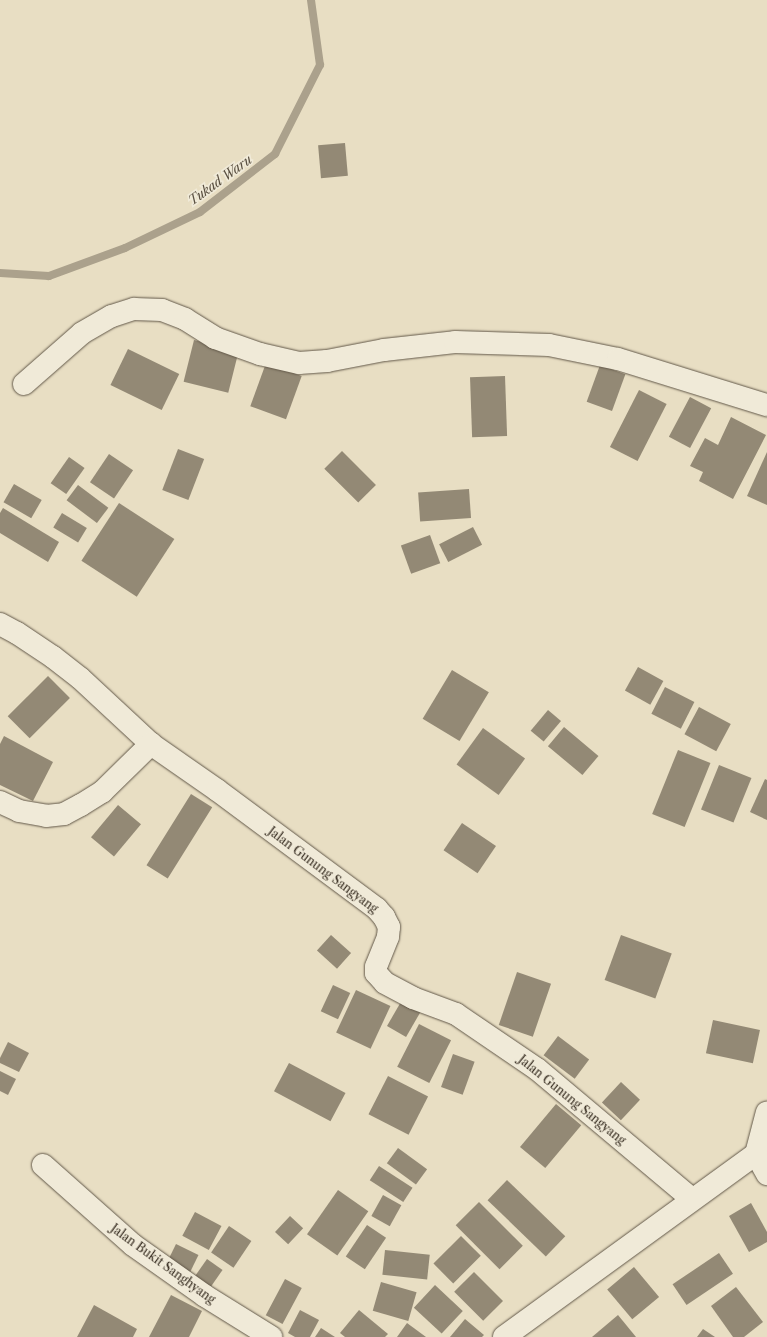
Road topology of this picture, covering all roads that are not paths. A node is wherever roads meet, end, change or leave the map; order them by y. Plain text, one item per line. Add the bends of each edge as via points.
1 (24, 384) dead end
2 (767, 405) edge
3 (0, 624) edge
4 (151, 744) junction
5 (0, 802) edge
6 (767, 1112) edge
7 (756, 1154) junction
8 (43, 1165) dead end
9 (767, 1174) edge
10 (692, 1199) junction
11 (272, 1337) edge
12 (504, 1337) edge

1 - 2 street via 82,333 112,316 134,309 162,310 185,319 215,338 260,354 299,363 455,342 549,345 618,358
3 - 4 street, Jalan Gunung Sangyang via 69,669
4 - 5 street via 102,792 64,814 46,816 19,811
4 - 10 street, Jalan Gunung Sangyang via 377,909 389,927 376,973 385,983 413,998 456,1014 537,1069
6 - 7 street
7 - 9 street
7 - 10 street
8 - 11 street, Jalan Bukit Sanghyang via 133,1245 205,1296
10 - 12 street

